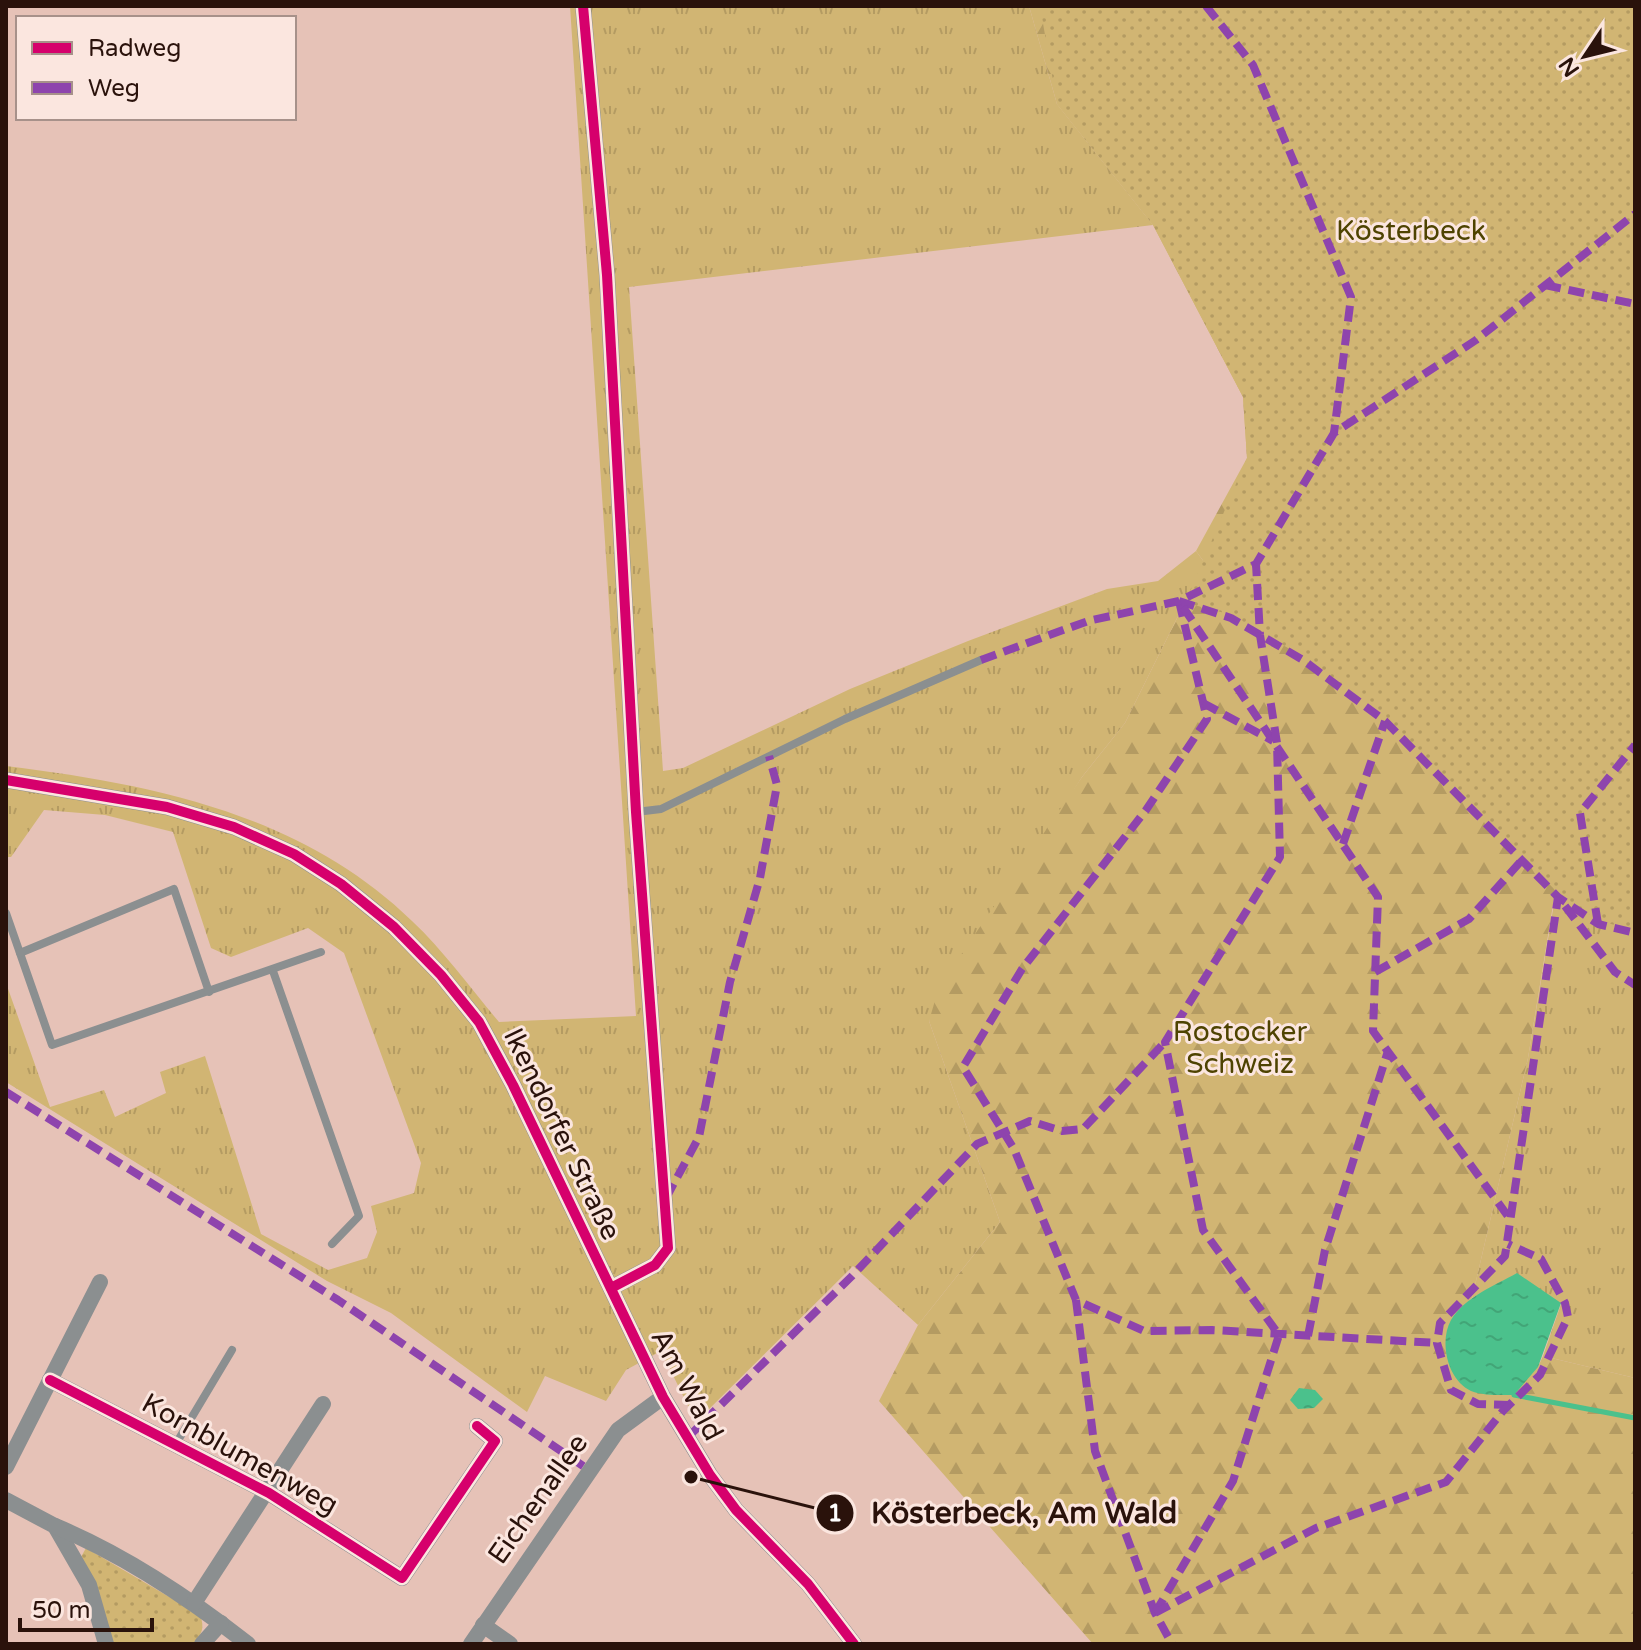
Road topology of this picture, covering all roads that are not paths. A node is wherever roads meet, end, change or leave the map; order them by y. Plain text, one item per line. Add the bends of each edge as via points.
1 (583, 6) edge
2 (981, 660) dead end
3 (6, 780) edge
4 (636, 812) junction
5 (6, 913) edge
6 (321, 952) dead end
7 (20, 953) junction
8 (273, 971) junction
9 (209, 992) junction
10 (332, 1244) dead end
11 (100, 1282) dead end
12 (611, 1288) junction
13 (232, 1350) dead end
14 (50, 1380) junction
15 (663, 1397) junction
16 (323, 1404) dead end
17 (477, 1426) dead end
18 (177, 1442) junction
19 (6, 1467) edge
20 (269, 1493) junction
21 (6, 1500) edge
22 (55, 1526) junction
23 (194, 1603) junction
24 (221, 1623) junction
25 (483, 1625) junction
26 (106, 1644) edge
27 (202, 1644) edge
28 (248, 1644) edge
29 (471, 1644) edge
30 (510, 1644) edge
31 (854, 1644) edge

1 - 4 street via 607,275
2 - 4 lane via 661,809
3 - 12 street, Ikendorfer Straße via 167,807 234,827 294,854 394,927 479,1022
4 - 12 street via 668,1248 655,1265
5 - 7 lane
6 - 8 lane
7 - 9 lane via 52,1045
7 - 9 lane via 174,889
8 - 9 lane
8 - 10 lane via 359,1216
11 - 14 street
12 - 15 street, Am Wald
13 - 18 lane
14 - 18 street, Kornblumenweg
14 - 19 street
15 - 25 street, Eichenallee via 618,1430
15 - 31 street, Am Wald via 736,1510 808,1584
16 - 20 street, Kornblumenweg
17 - 20 street, Kornblumenweg via 495,1441 402,1578
18 - 20 street, Kornblumenweg
20 - 23 street, Kornblumenweg
21 - 22 street
22 - 23 street via 93,1542
22 - 26 street via 89,1585
23 - 24 street
24 - 27 street
24 - 28 street
25 - 29 street, Eichenallee
25 - 30 street

